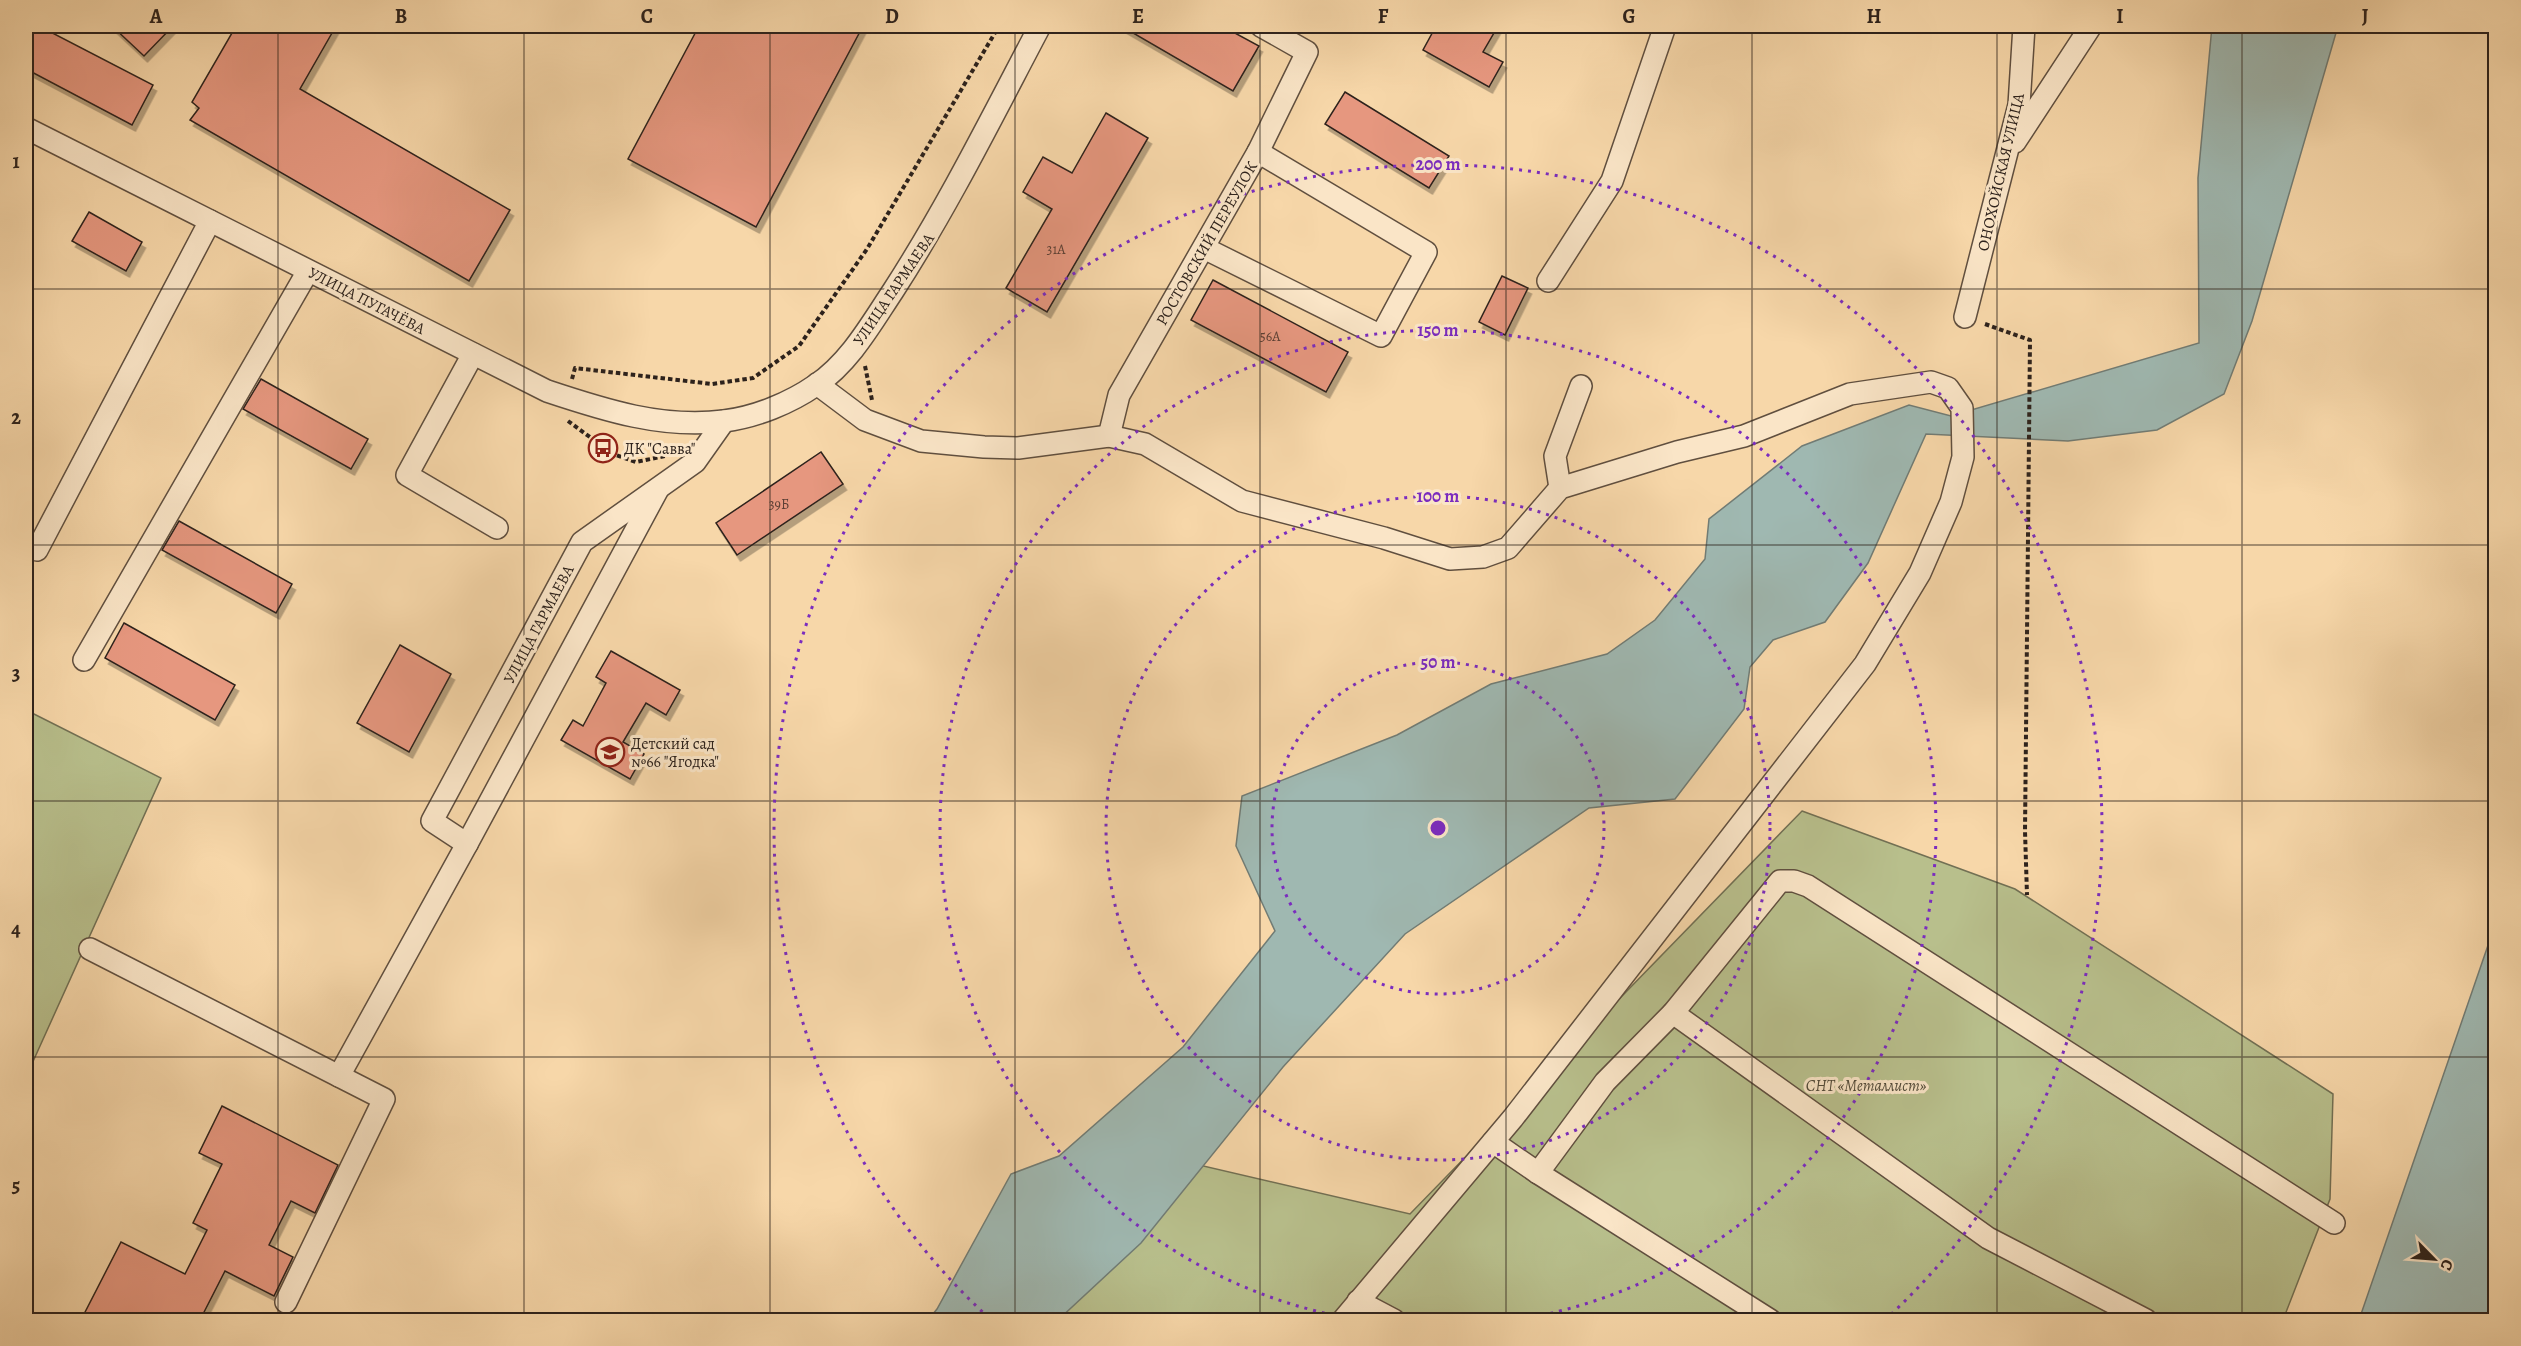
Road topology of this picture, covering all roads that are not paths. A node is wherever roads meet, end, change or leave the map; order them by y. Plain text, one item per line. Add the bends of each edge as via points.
1 (1040, 26) edge
2 (1261, 26) edge
3 (1665, 26) edge
4 (2024, 26) edge
5 (2091, 26) edge
6 (26, 128) edge
7 (1258, 152) junction
8 (2007, 155) junction
9 (210, 221) junction
10 (1204, 248) junction
11 (308, 271) junction
12 (1548, 281) dead end
13 (1965, 317) road end
14 (473, 354) junction
15 (817, 384) junction
16 (1581, 386) dead end
17 (724, 421) junction
18 (1109, 436) junction
19 (1560, 488) junction
20 (658, 489) junction
21 (497, 528) dead end
22 (37, 550) dead end
23 (84, 660) dead end
24 (467, 844) junction
25 (90, 949) dead end
26 (1673, 1013) junction
27 (339, 1076) junction
28 (1493, 1142) junction
29 (1538, 1173) junction
30 (2334, 1223) dead end
31 (1358, 1301) junction
32 (286, 1302) dead end
33 (1343, 1320) edge
34 (1394, 1320) edge
35 (1770, 1320) edge
36 (2146, 1320) edge

1 - 15 street, УЛИЦА ГАРМАЕВА via 929,236 858,344
2 - 7 street, РОСТОВСКИЙ ПЕРЕУЛОК via 1307,52
3 - 12 street via 1612,181
4 - 8 street, ОНОХОЙСКАЯ УЛИЦА via 2019,105
5 - 8 street
6 - 9 street, УЛИЦА ПУГАЧЁВА
7 - 10 street, РОСТОВСКИЙ ПЕРЕУЛОК
7 - 10 street via 1426,252 1381,336
8 - 13 street, ОНОХОЙСКАЯ УЛИЦА
9 - 11 street, УЛИЦА ПУГАЧЁВА
9 - 22 street
10 - 18 street, РОСТОВСКИЙ ПЕРЕУЛОК via 1119,395
11 - 14 street, УЛИЦА ПУГАЧЁВА
11 - 23 street
14 - 17 street, УЛИЦА ПУГАЧЁВА via 547,391 601,410 688,423
14 - 21 street via 407,475
15 - 17 street, УЛИЦА ГАРМАЕВА via 780,405
15 - 18 street via 866,420 921,441 1018,448
16 - 19 street via 1555,456
17 - 20 street, УЛИЦА ГАРМАЕВА via 695,462
18 - 19 street via 1145,444 1242,501 1450,559 1483,556 1508,548
19 - 28 street via 1744,436 1850,394 1931,382 1948,388 1962,408 1963,457 1951,502 1920,573 1865,664
20 - 24 street
20 - 24 street, УЛИЦА ГАРМАЕВА via 582,542 448,790 432,821
24 - 27 street
25 - 27 street
26 - 29 street via 1605,1082
26 - 30 street via 1780,880 1794,881 1808,886
26 - 36 street via 1988,1238
27 - 32 street via 384,1099
28 - 29 street
28 - 31 street
29 - 35 street
31 - 33 street
31 - 34 street

